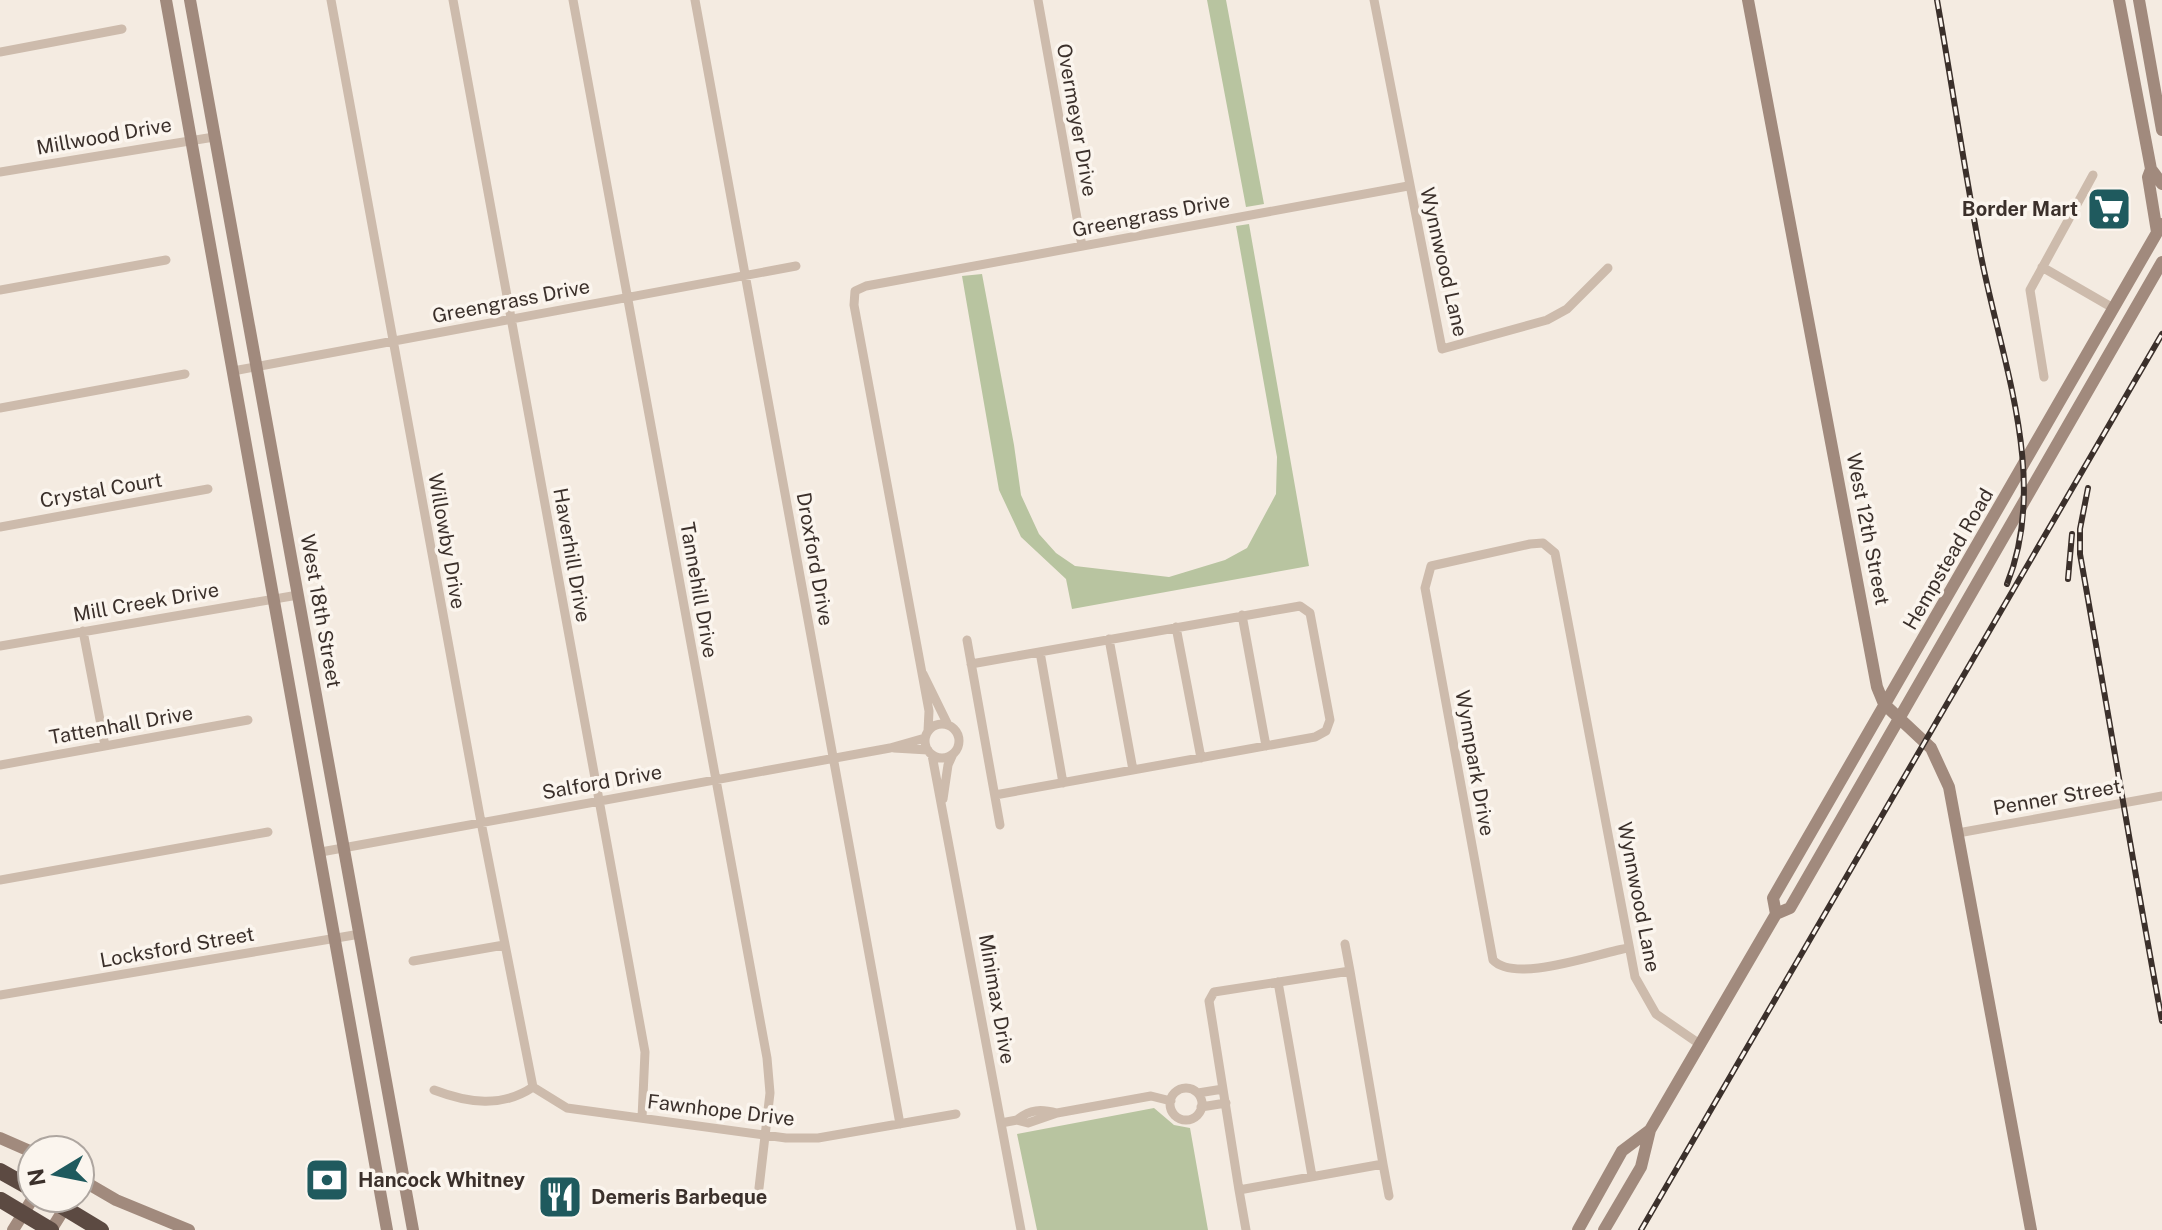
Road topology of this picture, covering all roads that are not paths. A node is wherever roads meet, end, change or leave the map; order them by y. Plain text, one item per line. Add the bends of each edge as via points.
1 (331, 0) edge
2 (453, 0) edge
3 (573, 0) edge
4 (695, 0) edge
5 (1038, 0) edge
6 (1374, 0) edge
7 (1748, 0) edge
8 (2119, 0) edge
9 (2139, 0) edge
10 (190, 3) edge
11 (166, 5) edge
12 (122, 29) dead end
13 (2126, 41) junction
14 (2147, 46) junction
15 (0, 52) edge
16 (2162, 130) edge
17 (214, 137) junction
18 (192, 141) junction
19 (2151, 169) junction
20 (0, 172) edge
21 (2093, 175) dead end
22 (2162, 184) edge
23 (1408, 186) junction
24 (2160, 228) edge
25 (1082, 246) junction
26 (166, 260) dead end
27 (2162, 262) edge
28 (796, 266) dead end
29 (2042, 267) junction
30 (1608, 268) dead end
31 (746, 275) junction
32 (0, 290) edge
33 (628, 298) junction
34 (2113, 308) junction
35 (511, 320) junction
36 (392, 342) junction
37 (256, 367) junction
38 (233, 371) junction
39 (185, 374) dead end
40 (2044, 377) dead end
41 (0, 408) edge
42 (2026, 464) junction
43 (277, 479) junction
44 (254, 483) junction
45 (208, 489) dead end
46 (2029, 497) junction
47 (0, 527) edge
48 (1988, 529) junction
49 (2004, 539) junction
50 (1431, 566) joint
51 (298, 595) junction
52 (276, 599) junction
53 (1242, 615) junction
54 (1176, 627) junction
55 (83, 631) junction
56 (1109, 639) junction
57 (967, 640) dead end
58 (0, 646) edge
59 (1040, 652) junction
60 (919, 664) junction
61 (971, 664) junction
62 (1884, 704) junction
63 (1898, 718) junction
64 (248, 720) dead end
65 (320, 721) junction
66 (948, 725) junction
67 (299, 726) junction
68 (927, 735) junction
69 (105, 746) junction
70 (1266, 746) junction
71 (890, 748) junction
72 (930, 752) junction
73 (953, 754) junction
74 (833, 757) junction
75 (1201, 758) junction
76 (0, 765) edge
77 (1133, 770) junction
78 (716, 779) junction
79 (1063, 783) junction
80 (995, 795) junction
81 (2162, 796) edge
82 (943, 799) junction
83 (598, 801) junction
84 (481, 822) junction
85 (1000, 825) dead end
86 (268, 832) dead end
87 (1958, 833) junction
88 (345, 847) junction
89 (321, 852) junction
90 (0, 880) edge
91 (1776, 914) junction
92 (360, 934) junction
93 (337, 938) junction
94 (1345, 944) dead end
95 (504, 945) junction
96 (1628, 948) junction
97 (413, 961) dead end
98 (1350, 971) junction
99 (1278, 982) junction
100 (0, 995) edge
101 (1701, 1045) junction
102 (533, 1087) junction
103 (1223, 1089) junction
104 (434, 1090) dead end
105 (1198, 1093) junction
106 (1171, 1101) junction
107 (1226, 1103) junction
108 (1201, 1107) junction
109 (956, 1114) dead end
110 (642, 1118) junction
111 (1001, 1123) junction
112 (900, 1124) junction
113 (1650, 1130) junction
114 (766, 1135) junction
115 (375, 1154) junction
116 (400, 1155) junction
117 (1383, 1164) junction
118 (1312, 1176) junction
119 (96, 1188) edge
120 (759, 1188) dead end
121 (1239, 1190) junction
122 (1389, 1196) dead end
123 (0, 1200) edge
124 (1015, 1205) junction
125 (74, 1214) edge
126 (51, 1230) edge
127 (101, 1230) edge
128 (189, 1230) edge
129 (387, 1230) edge
130 (413, 1230) edge
131 (1014, 1230) edge
132 (1021, 1230) edge
133 (1246, 1230) edge
134 (1578, 1230) edge
135 (1604, 1230) edge
136 (2031, 1230) edge

1 - 36 street, Willowby Drive
2 - 35 street, Haverhill Drive
3 - 33 street, Tannehill Drive
4 - 31 street, Droxford Drive
5 - 25 street, Overmeyer Drive
6 - 23 street, Wynnwood Lane
7 - 62 main road, West 12th Street
8 - 13 main road
9 - 14 main road
10 - 11 main road
10 - 17 main road, West 18th Street
11 - 18 main road
12 - 15 street
13 - 14 main road
13 - 19 main road
14 - 16 main road
17 - 18 street, Millwood Drive
17 - 37 main road, West 18th Street
18 - 20 street, Millwood Drive
18 - 38 main road
19 - 22 main road
19 - 24 main road via 2148,177
21 - 29 street
23 - 25 street, Greengrass Drive
23 - 30 street, Wynnwood Lane via 1442,349 1547,320 1567,309
24 - 34 main road, Hempstead Road
25 - 60 street, Greengrass Drive via 855,291
26 - 32 street
27 - 46 main road, Hempstead Road
28 - 31 street, Greengrass Drive
29 - 34 street
29 - 40 street via 2029,295
31 - 33 street, Greengrass Drive
31 - 74 street, Droxford Drive
33 - 35 street, Greengrass Drive
33 - 78 street, Tannehill Drive
34 - 42 main road, Hempstead Road
35 - 36 street, Greengrass Drive
35 - 83 street, Haverhill Drive
36 - 37 street, Greengrass Drive
36 - 84 street, Willowby Drive
37 - 38 street, Greengrass Drive
37 - 43 main road, West 18th Street
38 - 44 main road
39 - 41 street
42 - 46 main road
42 - 48 main road, Hempstead Road
43 - 44 main road
43 - 51 main road, West 18th Street
44 - 52 main road
45 - 47 street, Crystal Court
46 - 49 main road, Hempstead Road
48 - 49 main road
48 - 62 main road, Hempstead Road
49 - 63 main road, Hempstead Road
50 - 96 street, Wynnwood Lane via 1530,544 1547,545 1559,563
50 - 96 street, Wynnpark Drive via 1425,588 1490,952 1498,965 1509,969
51 - 52 street, Mill Creek Drive
51 - 65 main road, West 18th Street
52 - 55 street, Mill Creek Drive
52 - 67 main road
53 - 54 street
53 - 70 street
53 - 70 street via 1300,606 1312,620 1330,726 1315,737
54 - 56 street
54 - 75 street
55 - 58 street, Mill Creek Drive
55 - 69 street
56 - 59 street
56 - 77 street
57 - 61 street
59 - 61 street
59 - 79 street
60 - 66 street
60 - 68 street via 929,711
61 - 80 street
62 - 63 main road, West 12th Street
62 - 91 main road, Hempstead Road via 1773,898
63 - 87 main road, West 12th Street via 1938,758
63 - 91 main road, Hempstead Road via 1790,908
64 - 69 street, Tattenhall Drive
65 - 67 main road
65 - 88 main road, West 18th Street
66 - 68 street via 937,725
66 - 73 street via 959,737
67 - 89 main road
68 - 71 street, Salford Drive
68 - 72 street
69 - 76 street, Tattenhall Drive
70 - 75 street
71 - 72 street, Salford Drive
71 - 74 street, Salford Drive
72 - 73 street via 943,758
72 - 82 street, Minimax Drive
73 - 82 street, Minimax Drive
74 - 78 street, Salford Drive
74 - 112 street, Droxford Drive
75 - 77 street
77 - 79 street
78 - 83 street, Salford Drive
78 - 114 street, Tannehill Drive via 767,1058
79 - 80 street
80 - 85 street
81 - 87 street, Penner Street
82 - 111 street, Minimax Drive
83 - 84 street, Salford Drive
83 - 110 street, Haverhill Drive via 645,1052
84 - 88 street, Salford Drive
84 - 95 street, Willowby Drive
86 - 90 street
87 - 136 main road, West 12th Street
88 - 89 street, Salford Drive
88 - 92 main road, West 18th Street
89 - 93 main road
91 - 101 main road, Hempstead Road
92 - 93 street, Locksford Street
92 - 116 main road, West 18th Street
93 - 100 street, Locksford Street
93 - 115 main road
94 - 98 street
95 - 97 street
95 - 102 street, Willowby Drive
96 - 101 street, Wynnwood Lane via 1649,1005
98 - 99 street
98 - 117 street
99 - 103 street via 1214,992 1209,1001
99 - 118 street
101 - 113 main road, Hempstead Road
102 - 104 street via 509,1099 478,1102
102 - 110 street, Fawnhope Drive via 567,1108
103 - 105 street
103 - 107 street
105 - 106 street via 1184,1088
105 - 108 street
106 - 108 street via 1181,1118 1191,1118
106 - 111 street via 1151,1096 1057,1113 1036,1122
107 - 108 street
107 - 121 street
109 - 112 street, Fawnhope Drive
110 - 114 street, Fawnhope Drive
111 - 124 street, Minimax Drive
112 - 114 street, Fawnhope Drive via 818,1138
113 - 134 main road, Hempstead Road via 1622,1151
113 - 135 main road, Hempstead Road via 1641,1167
114 - 120 street, Tannehill Drive
115 - 116 main road
115 - 129 main road
116 - 130 main road, West 18th Street
117 - 118 street
117 - 122 street
118 - 121 street
119 - 128 main road
121 - 133 street
123 - 126 highway, bridge
124 - 131 street, Minimax Drive
124 - 132 street, Minimax Drive
125 - 127 highway, bridge

